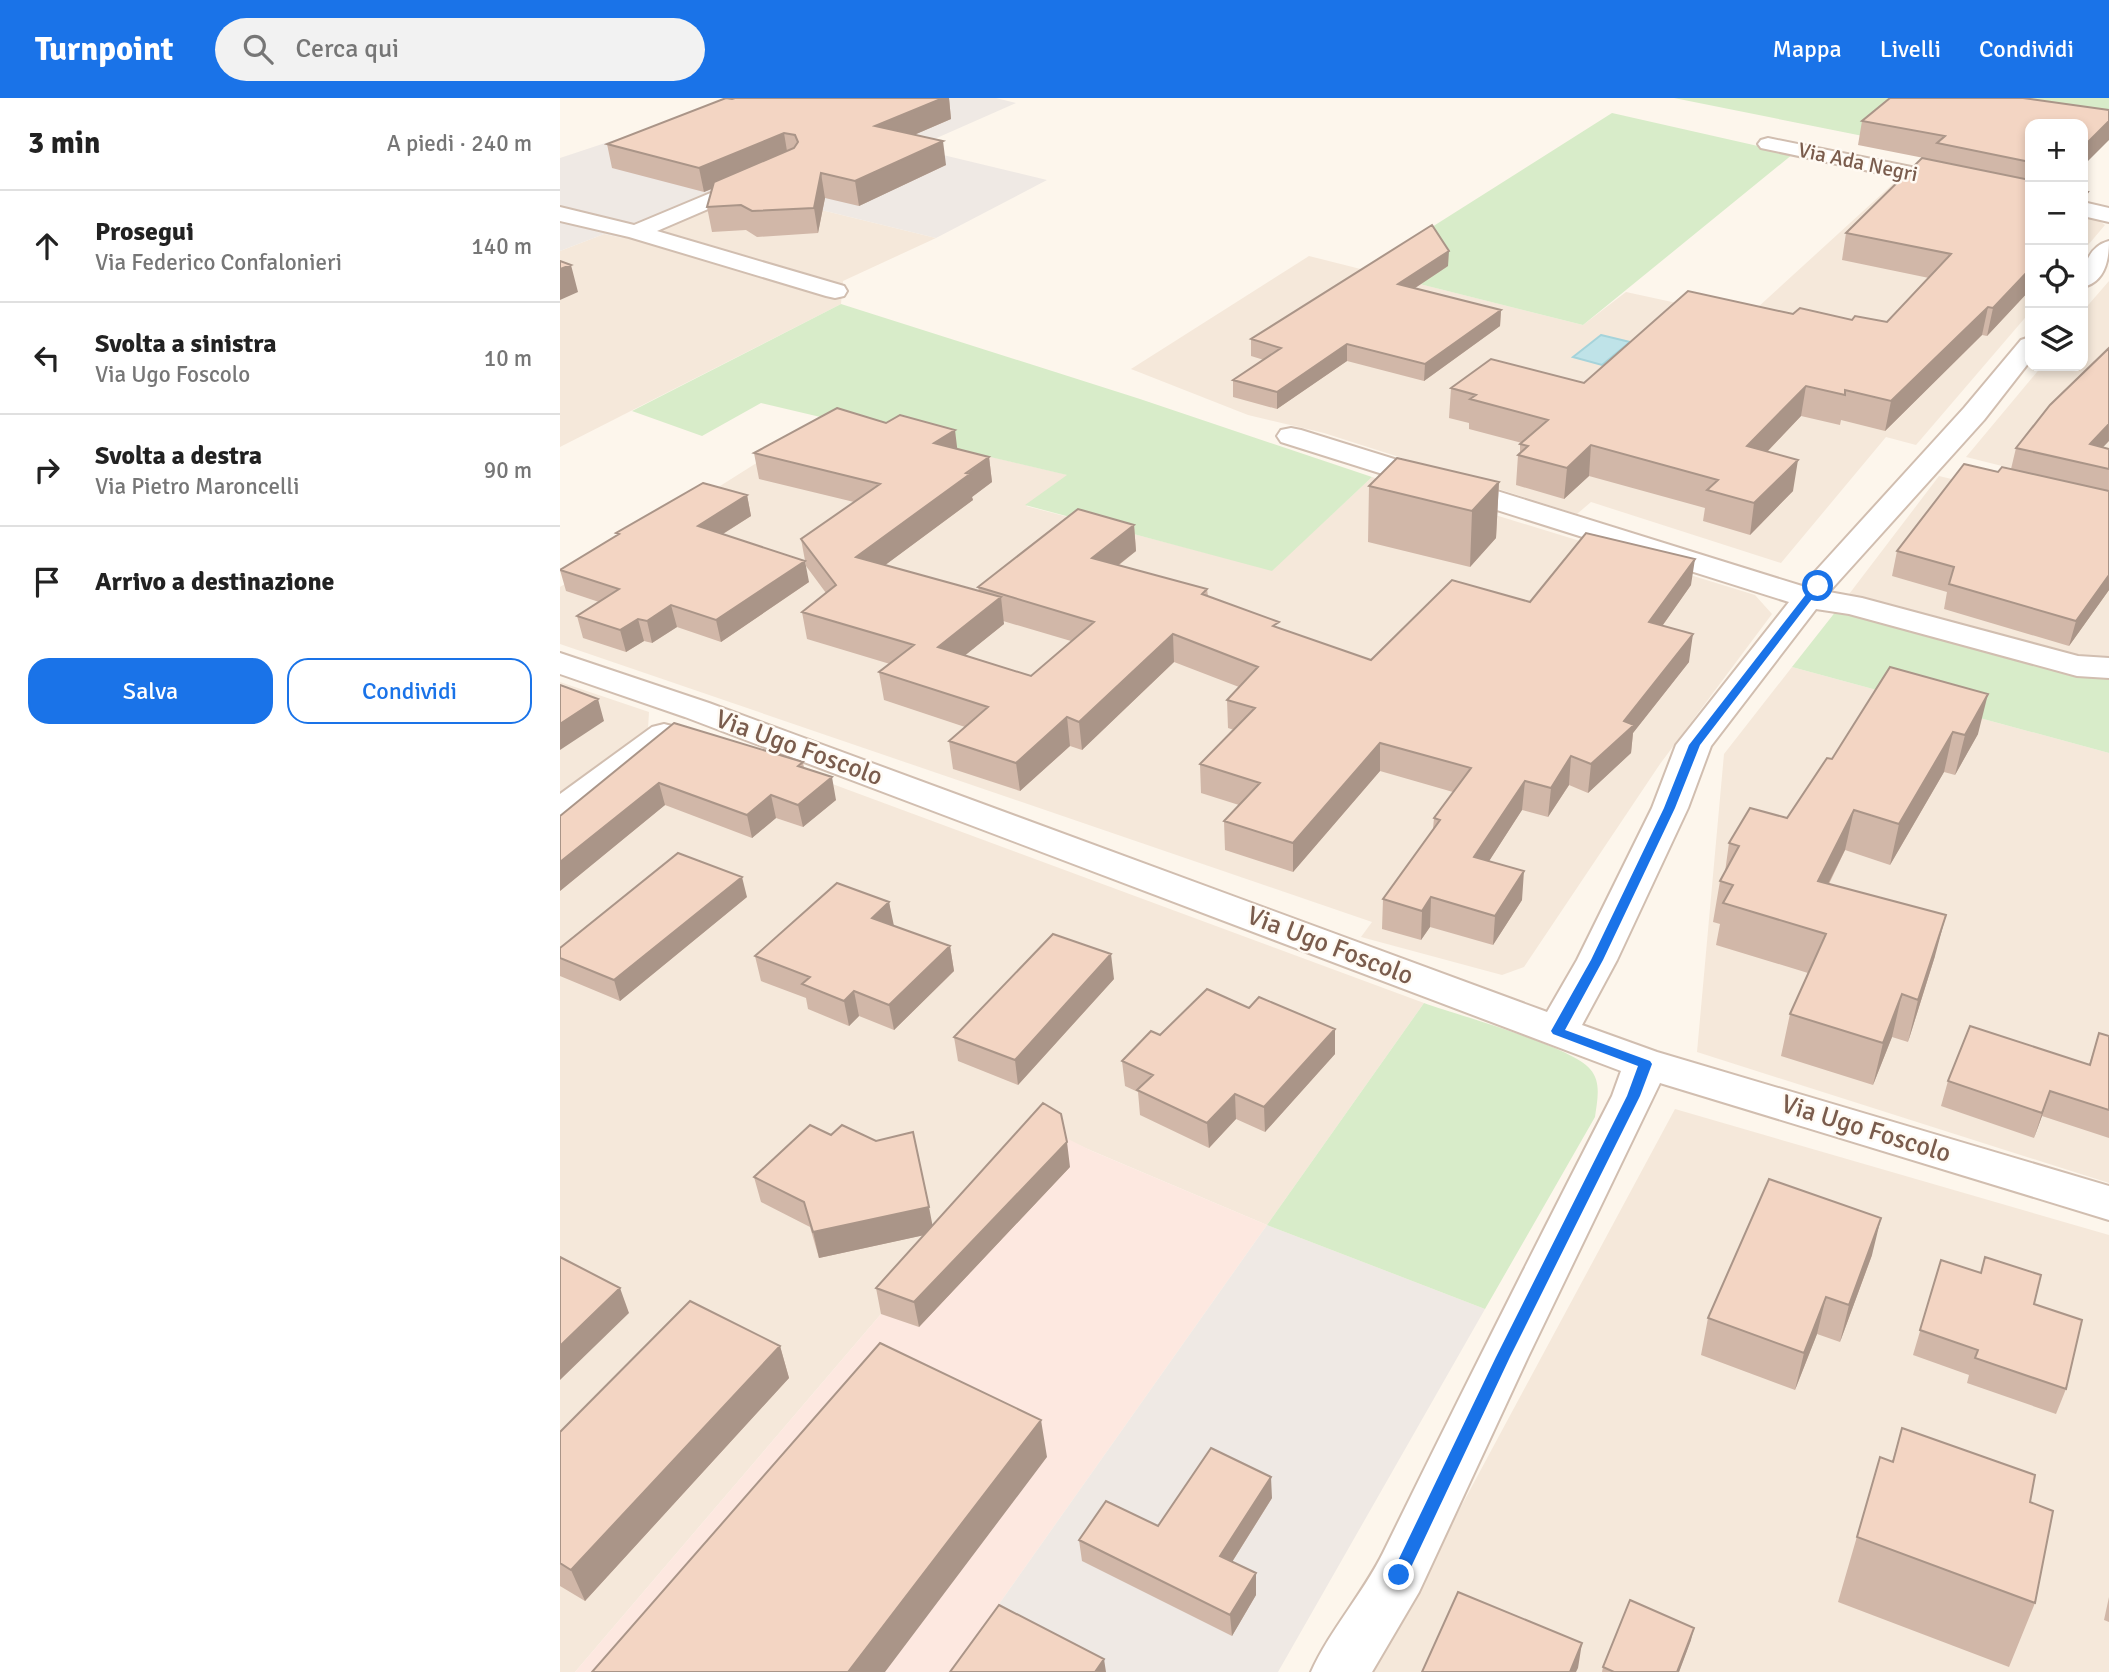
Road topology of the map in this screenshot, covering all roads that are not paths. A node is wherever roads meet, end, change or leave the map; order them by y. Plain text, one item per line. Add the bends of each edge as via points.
1 (1768, 144) dead end
2 (777, 171) edge
3 (2025, 197) edge
4 (2088, 210) edge
5 (560, 214) edge
6 (2109, 215) edge
7 (636, 232) junction
8 (2109, 248) edge
9 (2088, 274) edge
10 (835, 291) dead end
11 (2025, 351) edge
12 (1291, 436) dead end
13 (1810, 598) junction
14 (560, 663) edge
15 (2109, 668) edge
16 (697, 710) junction
17 (560, 811) edge
18 (1557, 1031) junction
19 (1645, 1064) junction
20 (2109, 1203) edge
21 (1340, 1672) edge

1 - 3 street, Via Ada Negri
2 - 7 street
4 - 6 street
5 - 7 street
7 - 10 street
8 - 9 street
11 - 13 street via 1974,414 1941,466
12 - 13 street
13 - 15 street via 1851,604 2077,666
13 - 18 street via 1695,745 1597,960
14 - 16 street, Via Ugo Foscolo
16 - 17 street
16 - 18 street, Via Ugo Foscolo
18 - 19 street, Via Ugo Foscolo
19 - 20 street, Via Ugo Foscolo
19 - 21 street via 1634,1096 1399,1575

